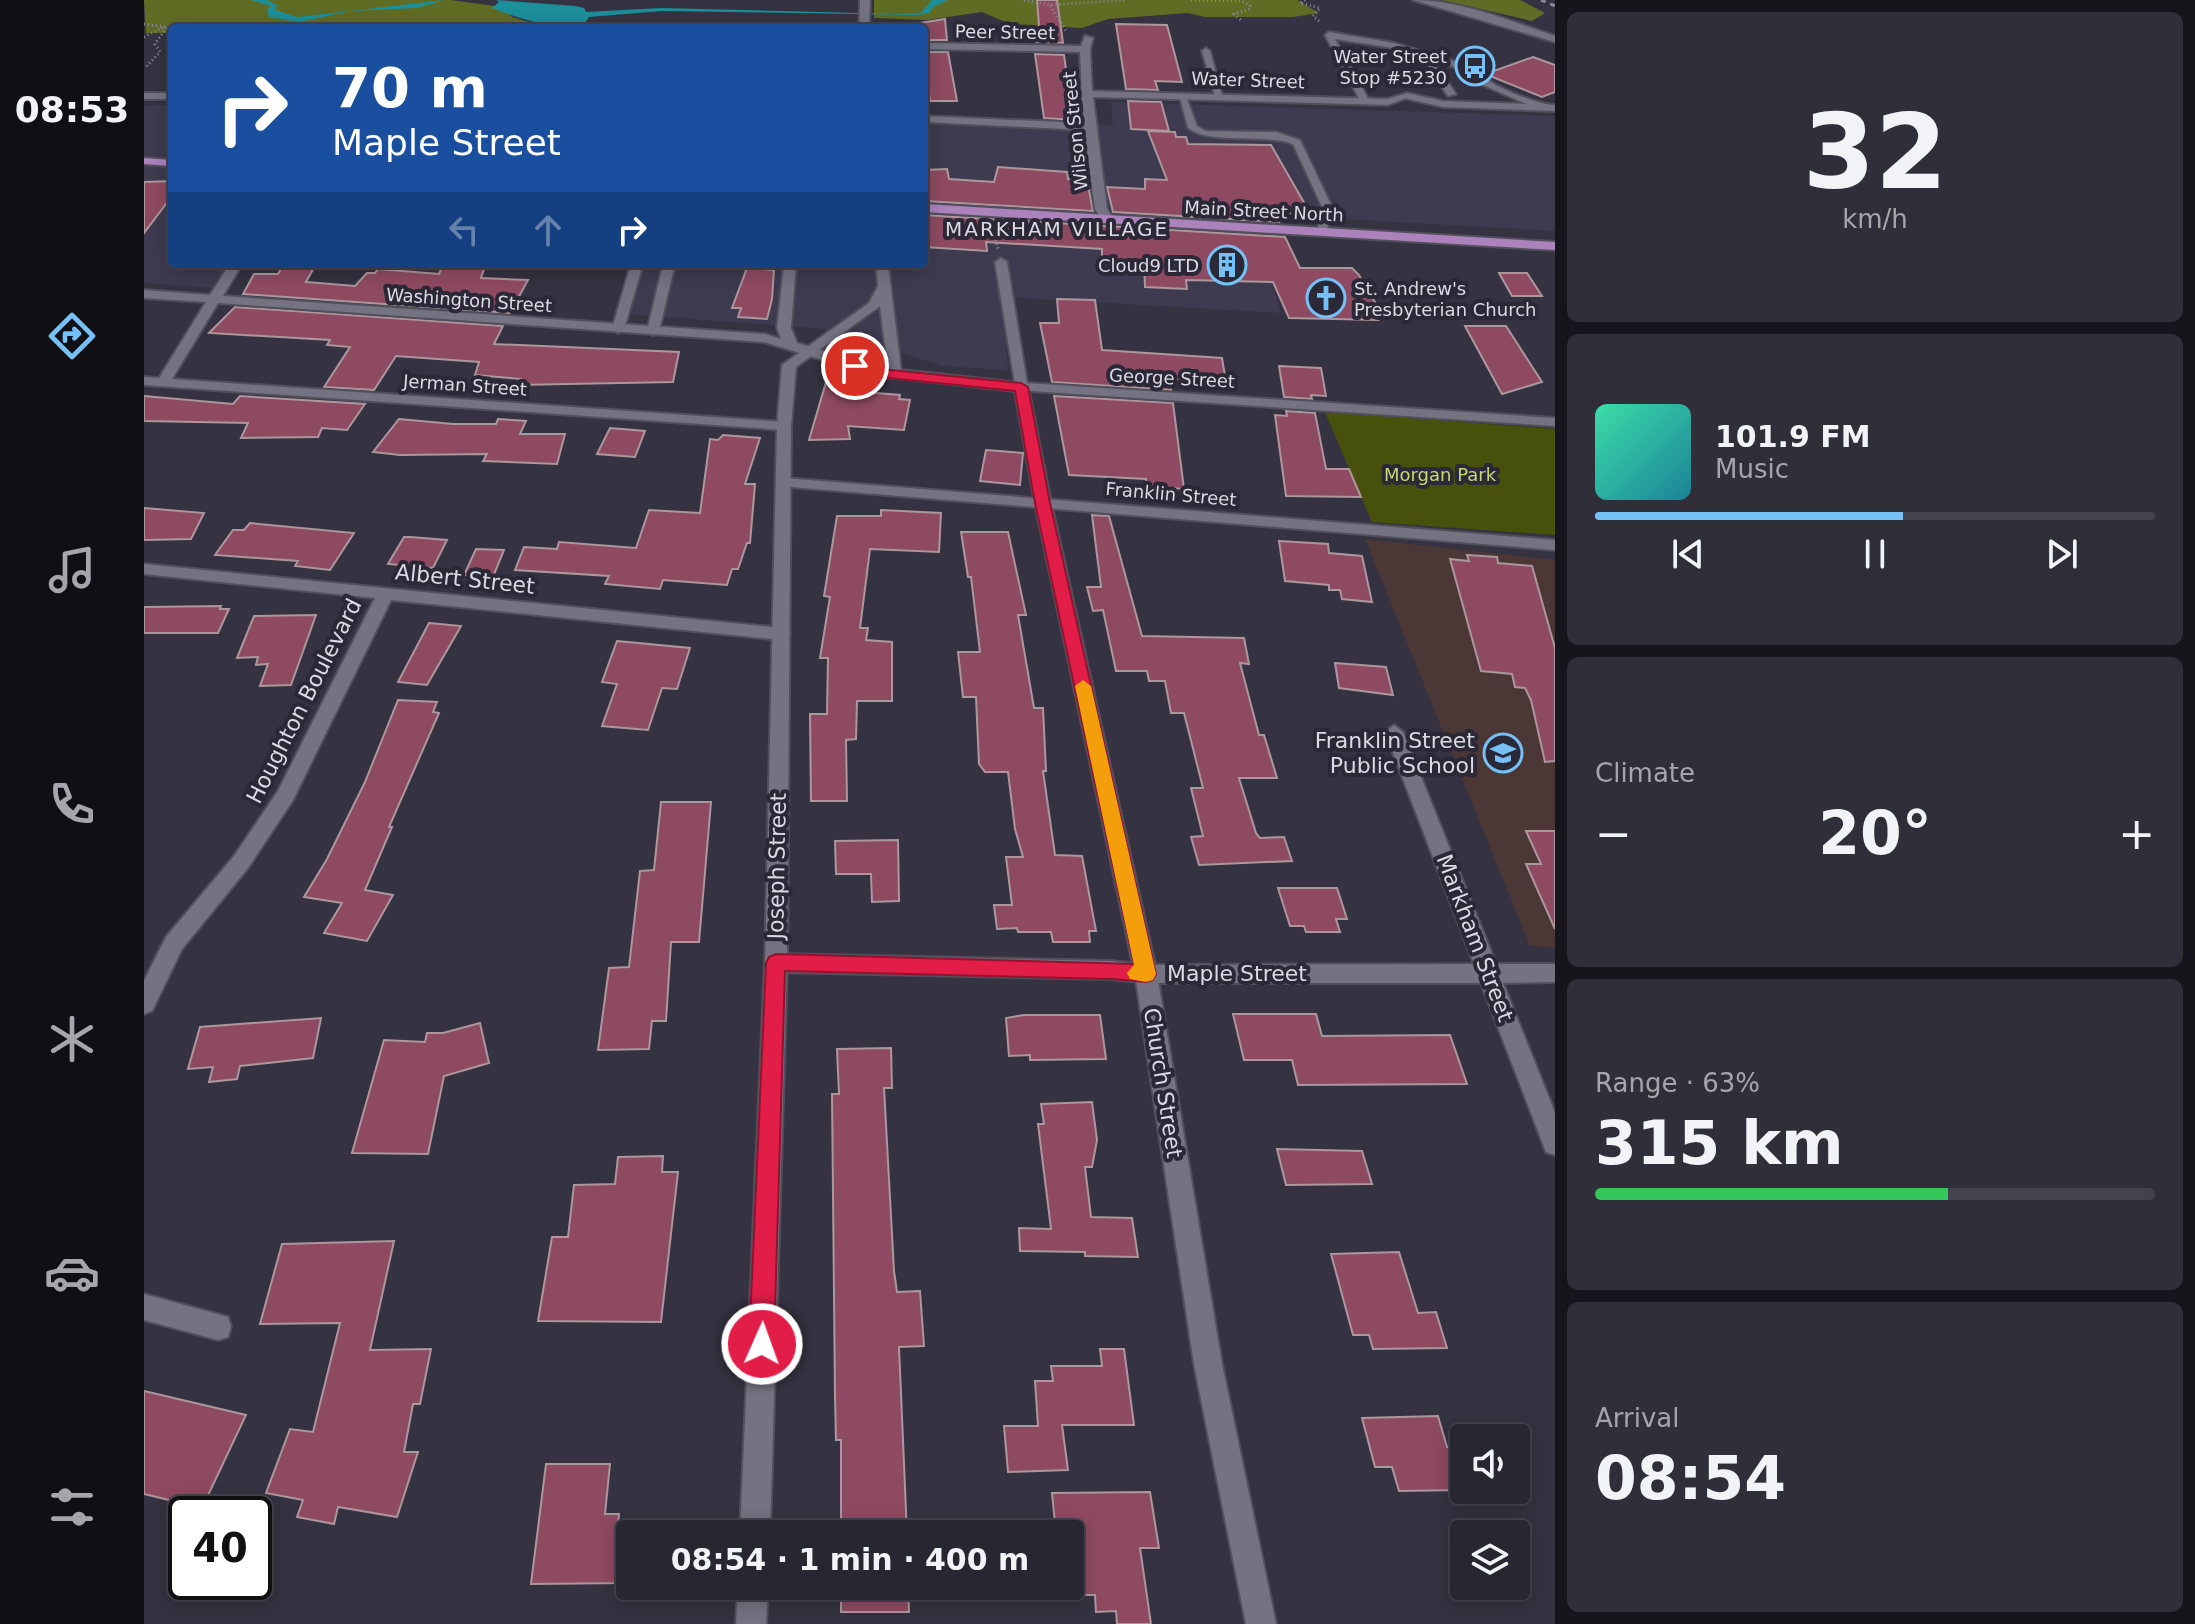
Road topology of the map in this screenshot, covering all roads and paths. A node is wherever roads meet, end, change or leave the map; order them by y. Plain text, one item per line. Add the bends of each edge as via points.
1 (865, 0) edge
2 (1024, 0) edge
3 (1127, 0) edge
4 (1191, 0) edge
5 (1305, 0) edge
6 (1418, 0) edge
7 (1050, 5) junction
8 (893, 21) dead end
9 (1242, 21) dead end
10 (1322, 23) dead end
11 (144, 24) edge
12 (864, 24) edge
13 (893, 24) edge
14 (167, 27) junction
15 (1070, 36) dead end
16 (144, 37) edge
17 (1088, 38) dead end
18 (1555, 39) edge
19 (928, 46) edge
20 (1085, 49) junction
21 (1206, 51) dead end
22 (1424, 55) junction
23 (145, 68) edge
24 (154, 69) dead end
25 (1488, 83) junction
26 (164, 87) dead end
27 (1088, 94) junction
28 (1451, 94) dead end
29 (144, 96) edge
30 (156, 96) junction
31 (168, 96) edge
32 (1182, 96) junction
33 (1407, 96) joint
34 (1220, 97) junction
35 (1365, 102) junction
36 (1497, 107) junction
37 (1542, 108) junction
38 (1555, 108) edge
39 (928, 119) edge
40 (1089, 127) junction
41 (144, 161) edge
42 (168, 163) edge
43 (928, 208) edge
44 (990, 211) junction
45 (1108, 220) junction
46 (1322, 233) junction
47 (1555, 246) edge
48 (1001, 262) joint
49 (233, 268) edge
50 (636, 268) edge
51 (668, 268) edge
52 (790, 268) edge
53 (882, 268) edge
54 (884, 287) junction
55 (144, 294) edge
56 (213, 300) junction
57 (618, 329) junction
58 (653, 331) junction
59 (791, 346) junction
60 (808, 351) junction
61 (894, 374) junction
62 (144, 381) edge
63 (163, 382) junction
64 (1021, 387) junction
65 (1555, 422) edge
66 (784, 426) junction
67 (784, 483) junction
68 (1043, 503) junction
69 (1555, 545) edge
70 (144, 569) edge
71 (386, 593) junction
72 (781, 634) junction
73 (1394, 732) dead end
74 (776, 963) junction
75 (1555, 973) edge
76 (1146, 974) junction
77 (1489, 974) junction
78 (144, 1004) edge
79 (1555, 1144) edge
80 (144, 1307) edge
81 (218, 1327) dead end
82 (756, 1520) edge
83 (752, 1600) edge
84 (751, 1624) edge
85 (1261, 1624) edge

1 - 12 street
2 - 7 path
3 - 7 path
4 - 9 path via 1242,1 1250,9 1234,14
5 - 10 path via 1300,3 1320,8 1313,16
6 - 18 street
7 - 15 path
8 - 13 path
11 - 14 path
14 - 16 path
14 - 23 path via 155,44 160,52
17 - 20 street, Wilson Street
19 - 20 street, Peer Street
20 - 27 street, Wilson Street
21 - 34 lane
22 - 25 lane via 1467,68
22 - 28 lane
22 - 35 lane via 1329,35
23 - 24 path
25 - 36 lane
25 - 37 lane
26 - 30 lane
27 - 32 street, Water Street
27 - 40 street, Wilson Street
29 - 30 lane
30 - 31 lane
32 - 34 street, Water Street
32 - 46 lane via 1193,128 1204,134 1276,135 1297,142 1327,207
33 - 35 street, Water Street
33 - 36 lane
34 - 35 street, Water Street
36 - 37 lane
37 - 38 lane
39 - 40 street
40 - 45 street, Wilson Street via 1101,209
41 - 42 main road
43 - 44 main road, Main Street North
44 - 45 main road, Main Street North
44 - 48 path
45 - 46 main road, Main Street North
46 - 47 main road, Main Street North
48 - 64 street, Church Street
49 - 56 street
50 - 57 lane
51 - 58 lane
52 - 59 street via 784,328
53 - 54 street
54 - 60 street via 874,305
54 - 61 street
55 - 56 street, Washington Street
56 - 57 street, Washington Street
56 - 63 street
57 - 58 street, Washington Street
58 - 59 street, Washington Street via 765,338
59 - 60 street, George Street
60 - 61 street, George Street
60 - 66 street, Joseph Street via 789,365
61 - 64 street, George Street
62 - 63 street, Jerman Street
63 - 66 street, Jerman Street
64 - 65 street, George Street
64 - 68 street, Church Street
66 - 67 street, Joseph Street
67 - 68 street, Franklin Street
67 - 72 street, Joseph Street
68 - 69 street, Franklin Street
68 - 76 street, Church Street
70 - 71 street, Albert Street
71 - 72 street, Albert Street
71 - 78 street, Houghton Boulevard via 286,795 241,862 174,943
72 - 74 street, Joseph Street
73 - 77 street, Markham Street
74 - 76 street, Maple Street
74 - 82 street, Joseph Street
75 - 77 street, Maple Street
76 - 77 street, Maple Street
76 - 85 street, Church Street via 1208,1364
77 - 79 street, Markham Street
80 - 81 street
83 - 84 street

